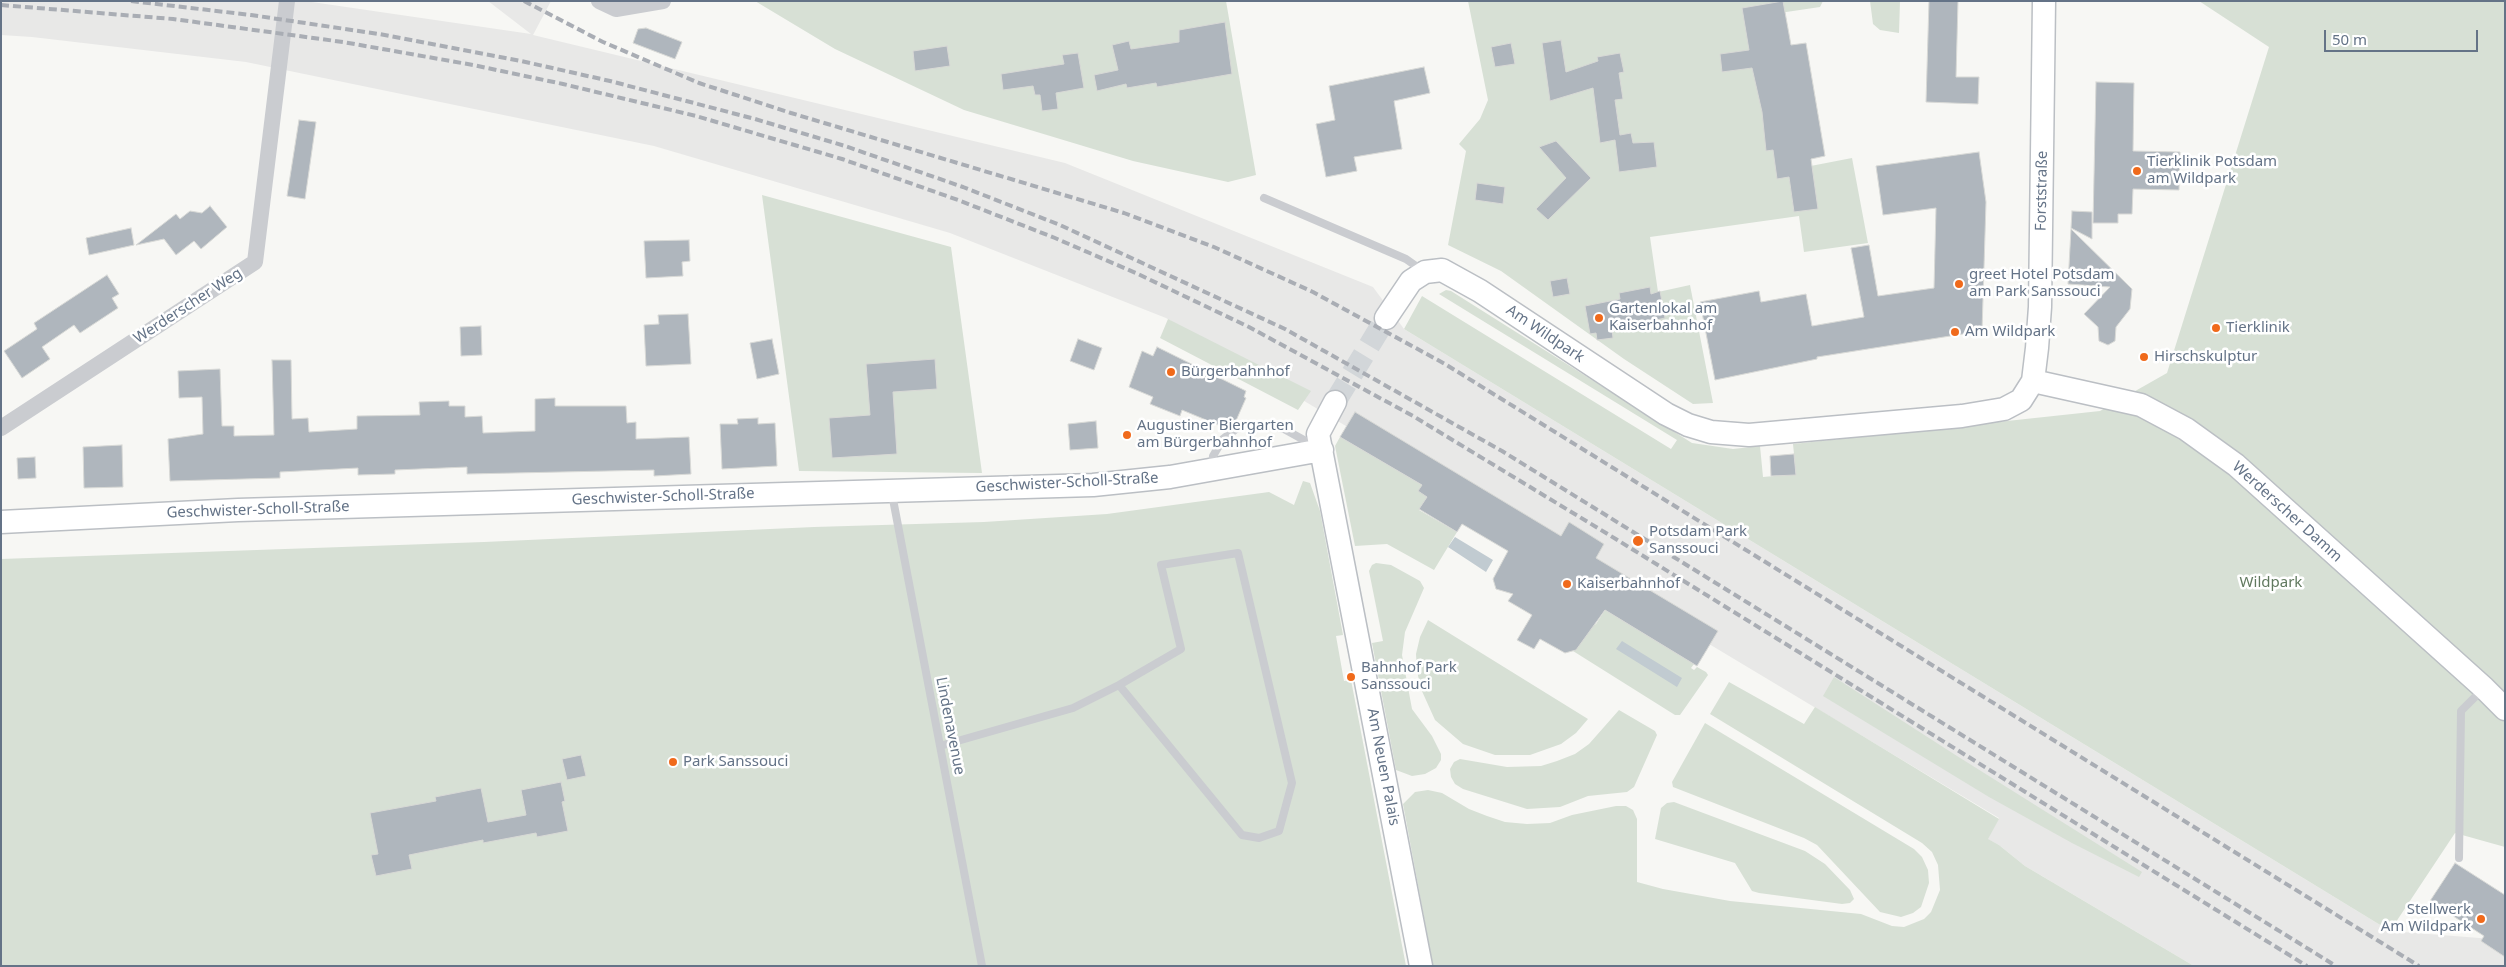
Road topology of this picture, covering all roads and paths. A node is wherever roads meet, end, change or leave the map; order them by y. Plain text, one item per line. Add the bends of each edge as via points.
1 (287, 1) edge
2 (598, 1) edge
3 (663, 1) edge
4 (2044, 1) edge
5 (1264, 198) dead end
6 (1425, 272) junction
7 (1386, 318) tunnel mouth
8 (2033, 381) junction
9 (1335, 402) tunnel mouth
10 (1, 428) edge
11 (1322, 450) junction
12 (1212, 469) junction
13 (892, 492) junction
14 (1, 522) edge
15 (1120, 686) junction
16 (2484, 688) junction
17 (2505, 709) edge
18 (940, 746) junction
19 (2459, 858) dead end
20 (982, 966) edge
21 (1422, 966) edge

1 - 10 street, Werderscher Weg via 255,262
2 - 3 street via 616,9
4 - 8 street, Forststraße via 2040,308
5 - 6 lane via 1406,259
6 - 7 street via 1410,281
6 - 8 street, Am Wildpark via 1442,270 1480,291 1666,414 1711,432 1749,435 1996,411 2021,400
8 - 16 street, Werderscher Damm via 2141,405 2186,429 2236,465
9 - 11 street via 1318,434
11 - 12 street, Geschwister-Scholl-Straße
11 - 12 lane via 1284,429 1266,424 1248,425 1223,438
11 - 21 street, Am Neuen Palais
12 - 13 street, Geschwister-Scholl-Straße via 1170,478 1093,485
13 - 14 street, Geschwister-Scholl-Straße via 248,510
13 - 18 lane, Lindenavenue
15 - 15 lane via 1242,835 1259,838 1279,830 1292,784 1238,553 1161,565 1181,649
15 - 18 lane via 1054,714
16 - 17 street, Werderscher Damm
16 - 19 lane via 2461,711
18 - 20 lane, Lindenavenue

